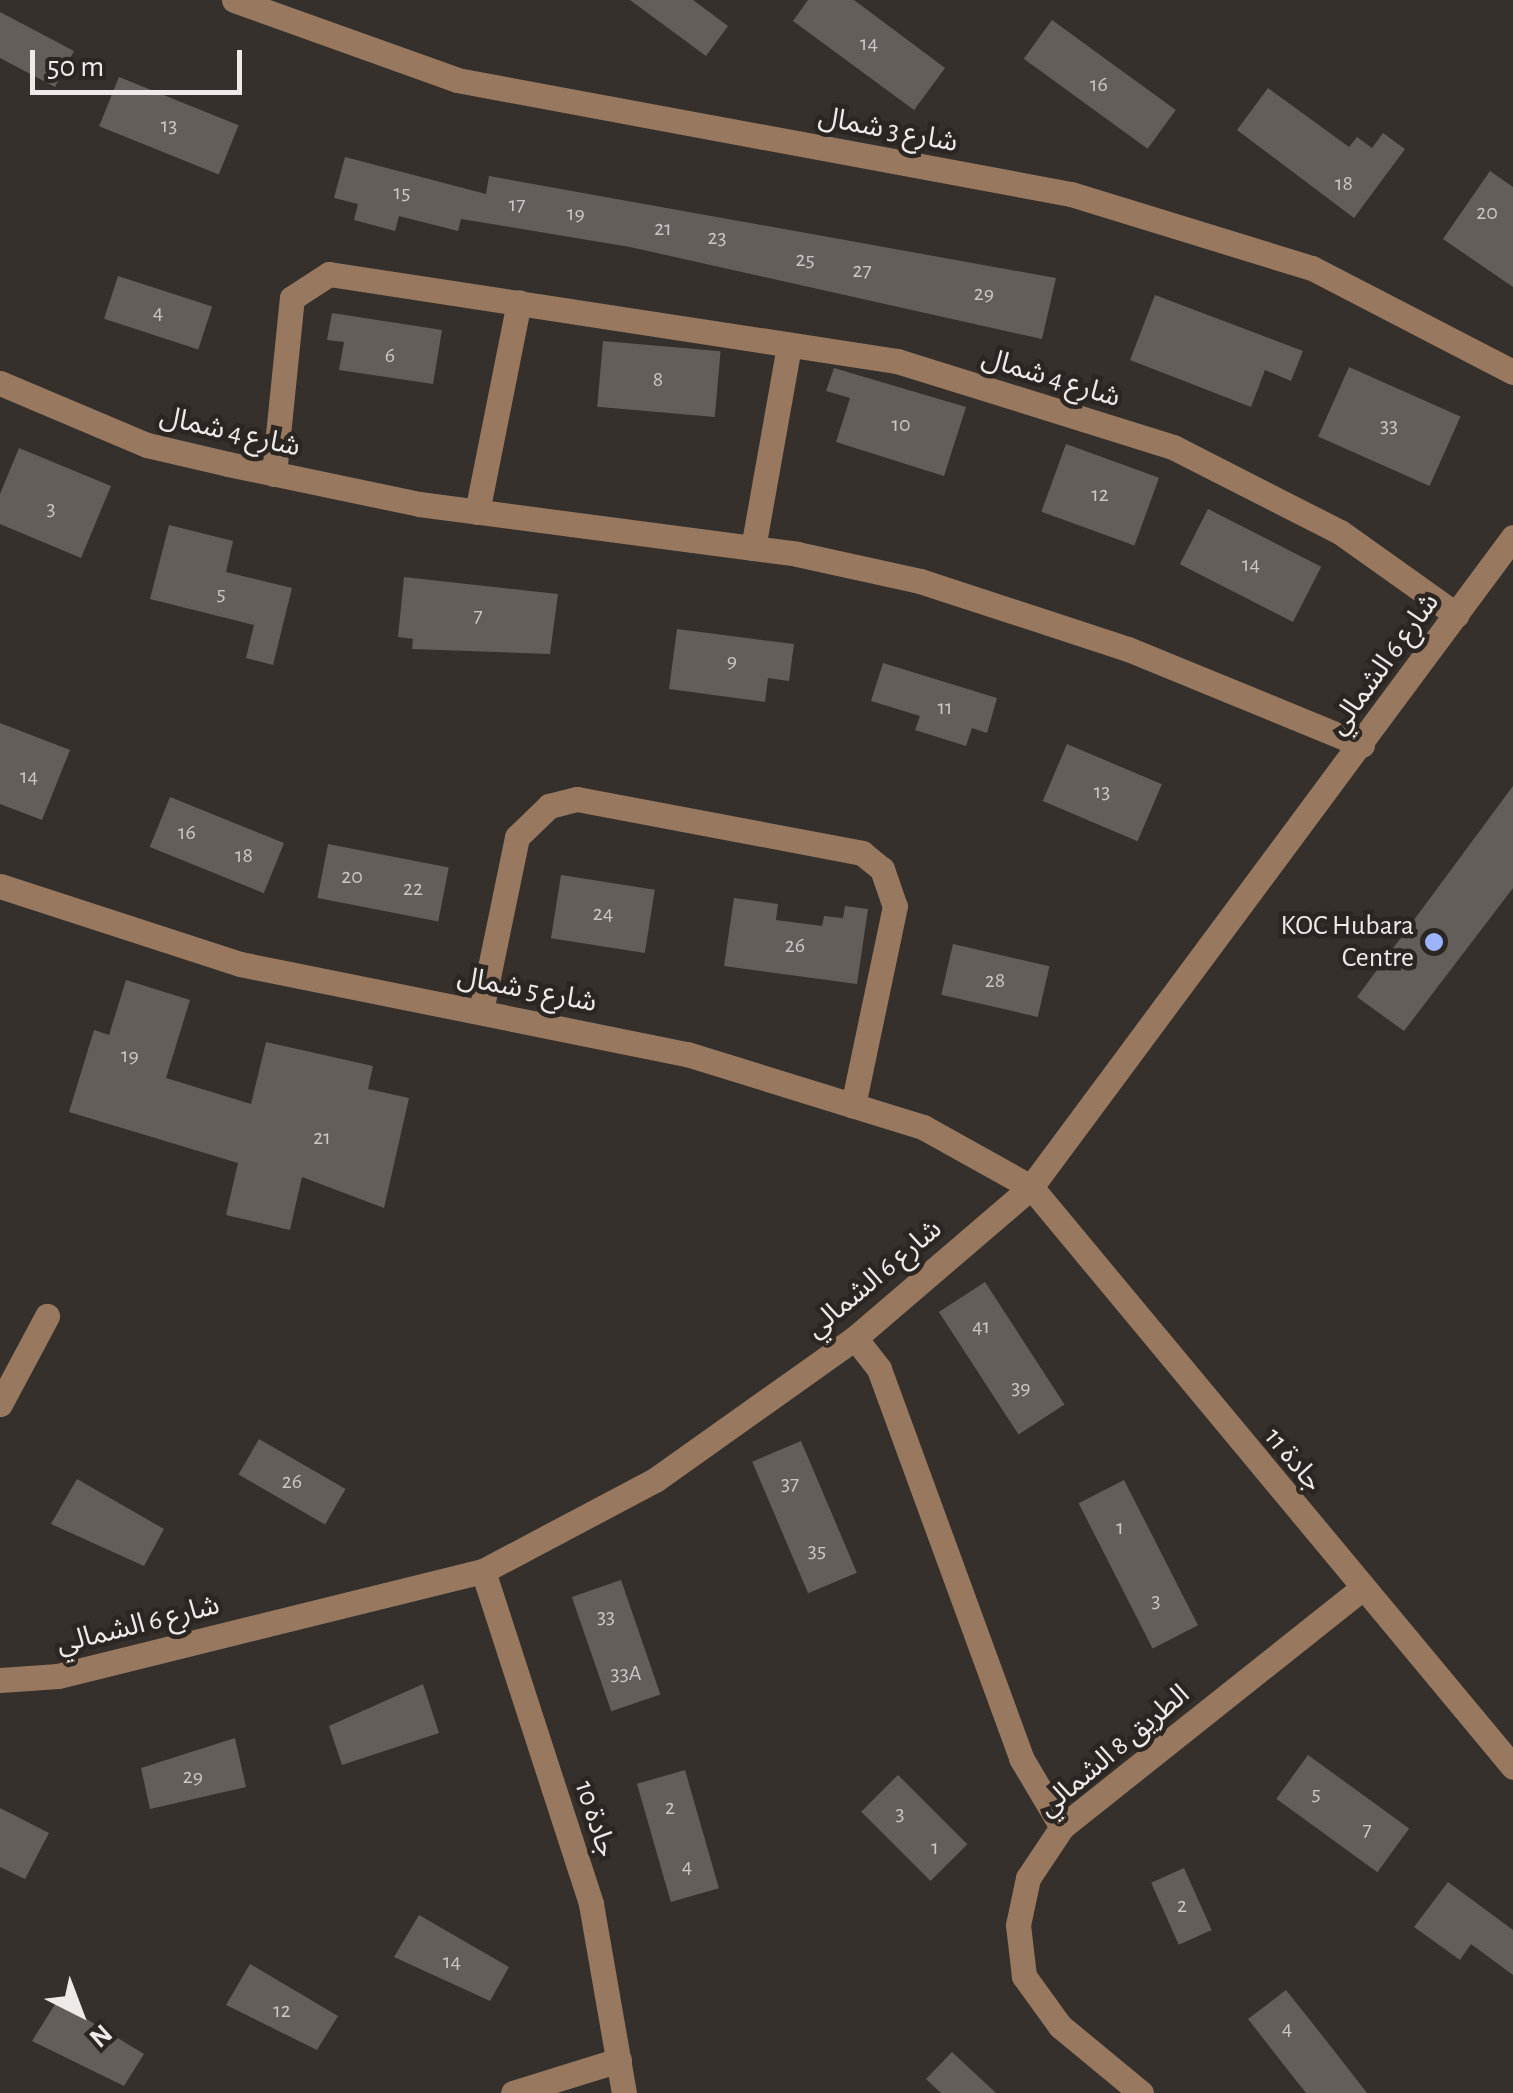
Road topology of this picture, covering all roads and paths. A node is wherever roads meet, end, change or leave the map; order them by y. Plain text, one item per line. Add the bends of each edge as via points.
1 (234, 0) edge
2 (519, 302) junction
3 (788, 346) junction
4 (1513, 372) edge
5 (0, 383) edge
6 (274, 474) junction
7 (477, 512) junction
8 (1513, 538) edge
9 (753, 548) junction
10 (1457, 615) junction
11 (1362, 745) junction
12 (0, 886) edge
13 (480, 1011) junction
14 (853, 1106) junction
15 (1031, 1186) junction
16 (46, 1316) dead end
17 (855, 1338) junction
18 (0, 1404) edge
19 (484, 1571) junction
20 (1362, 1588) junction
21 (0, 1680) edge
22 (1513, 1768) edge
23 (1062, 1827) junction
24 (618, 2060) junction
25 (512, 2093) edge
26 (624, 2093) edge
27 (1141, 2093) edge

1 - 4 street, شارع 3 شمال via 457,80 1071,194 1312,268
2 - 3 street, شارع 4 شمال
2 - 6 street, شارع 4 شمال via 329,274 304,284 292,298
2 - 7 street
3 - 9 street
3 - 10 street, شارع 4 شمال via 897,361 1173,448 1340,532
5 - 6 street, شارع 4 شمال via 147,445
6 - 7 street, شارع 4 شمال
7 - 9 street, شارع 4 شمال
8 - 10 street, شارع 6 الشمالي
9 - 11 street, شارع 4 شمال via 920,580 1128,649
10 - 11 street, شارع 6 الشمالي
11 - 15 street, شارع 6 الشمالي
12 - 13 street, شارع 5 شمال via 240,964
13 - 14 street, شارع 5 شمال via 687,1054
13 - 14 street via 517,837 549,806 577,799 862,853 882,869 896,906
14 - 15 street, شارع 5 شمال via 923,1126
15 - 17 street, شارع 6 الشمالي
15 - 20 street, جادة 11
16 - 18 street
17 - 19 street, شارع 6 الشمالي via 655,1480
17 - 23 street via 879,1369 1021,1758
19 - 21 street, شارع 6 الشمالي via 58,1676
19 - 24 street, جادة 10 via 591,1904
20 - 22 street, جادة 11
20 - 23 street, الطريق 8 الشمالي
23 - 27 street, الطريق 8 الشمالي via 1028,1878 1018,1925 1024,1976 1060,2026
24 - 25 street
24 - 26 street, جادة 10

